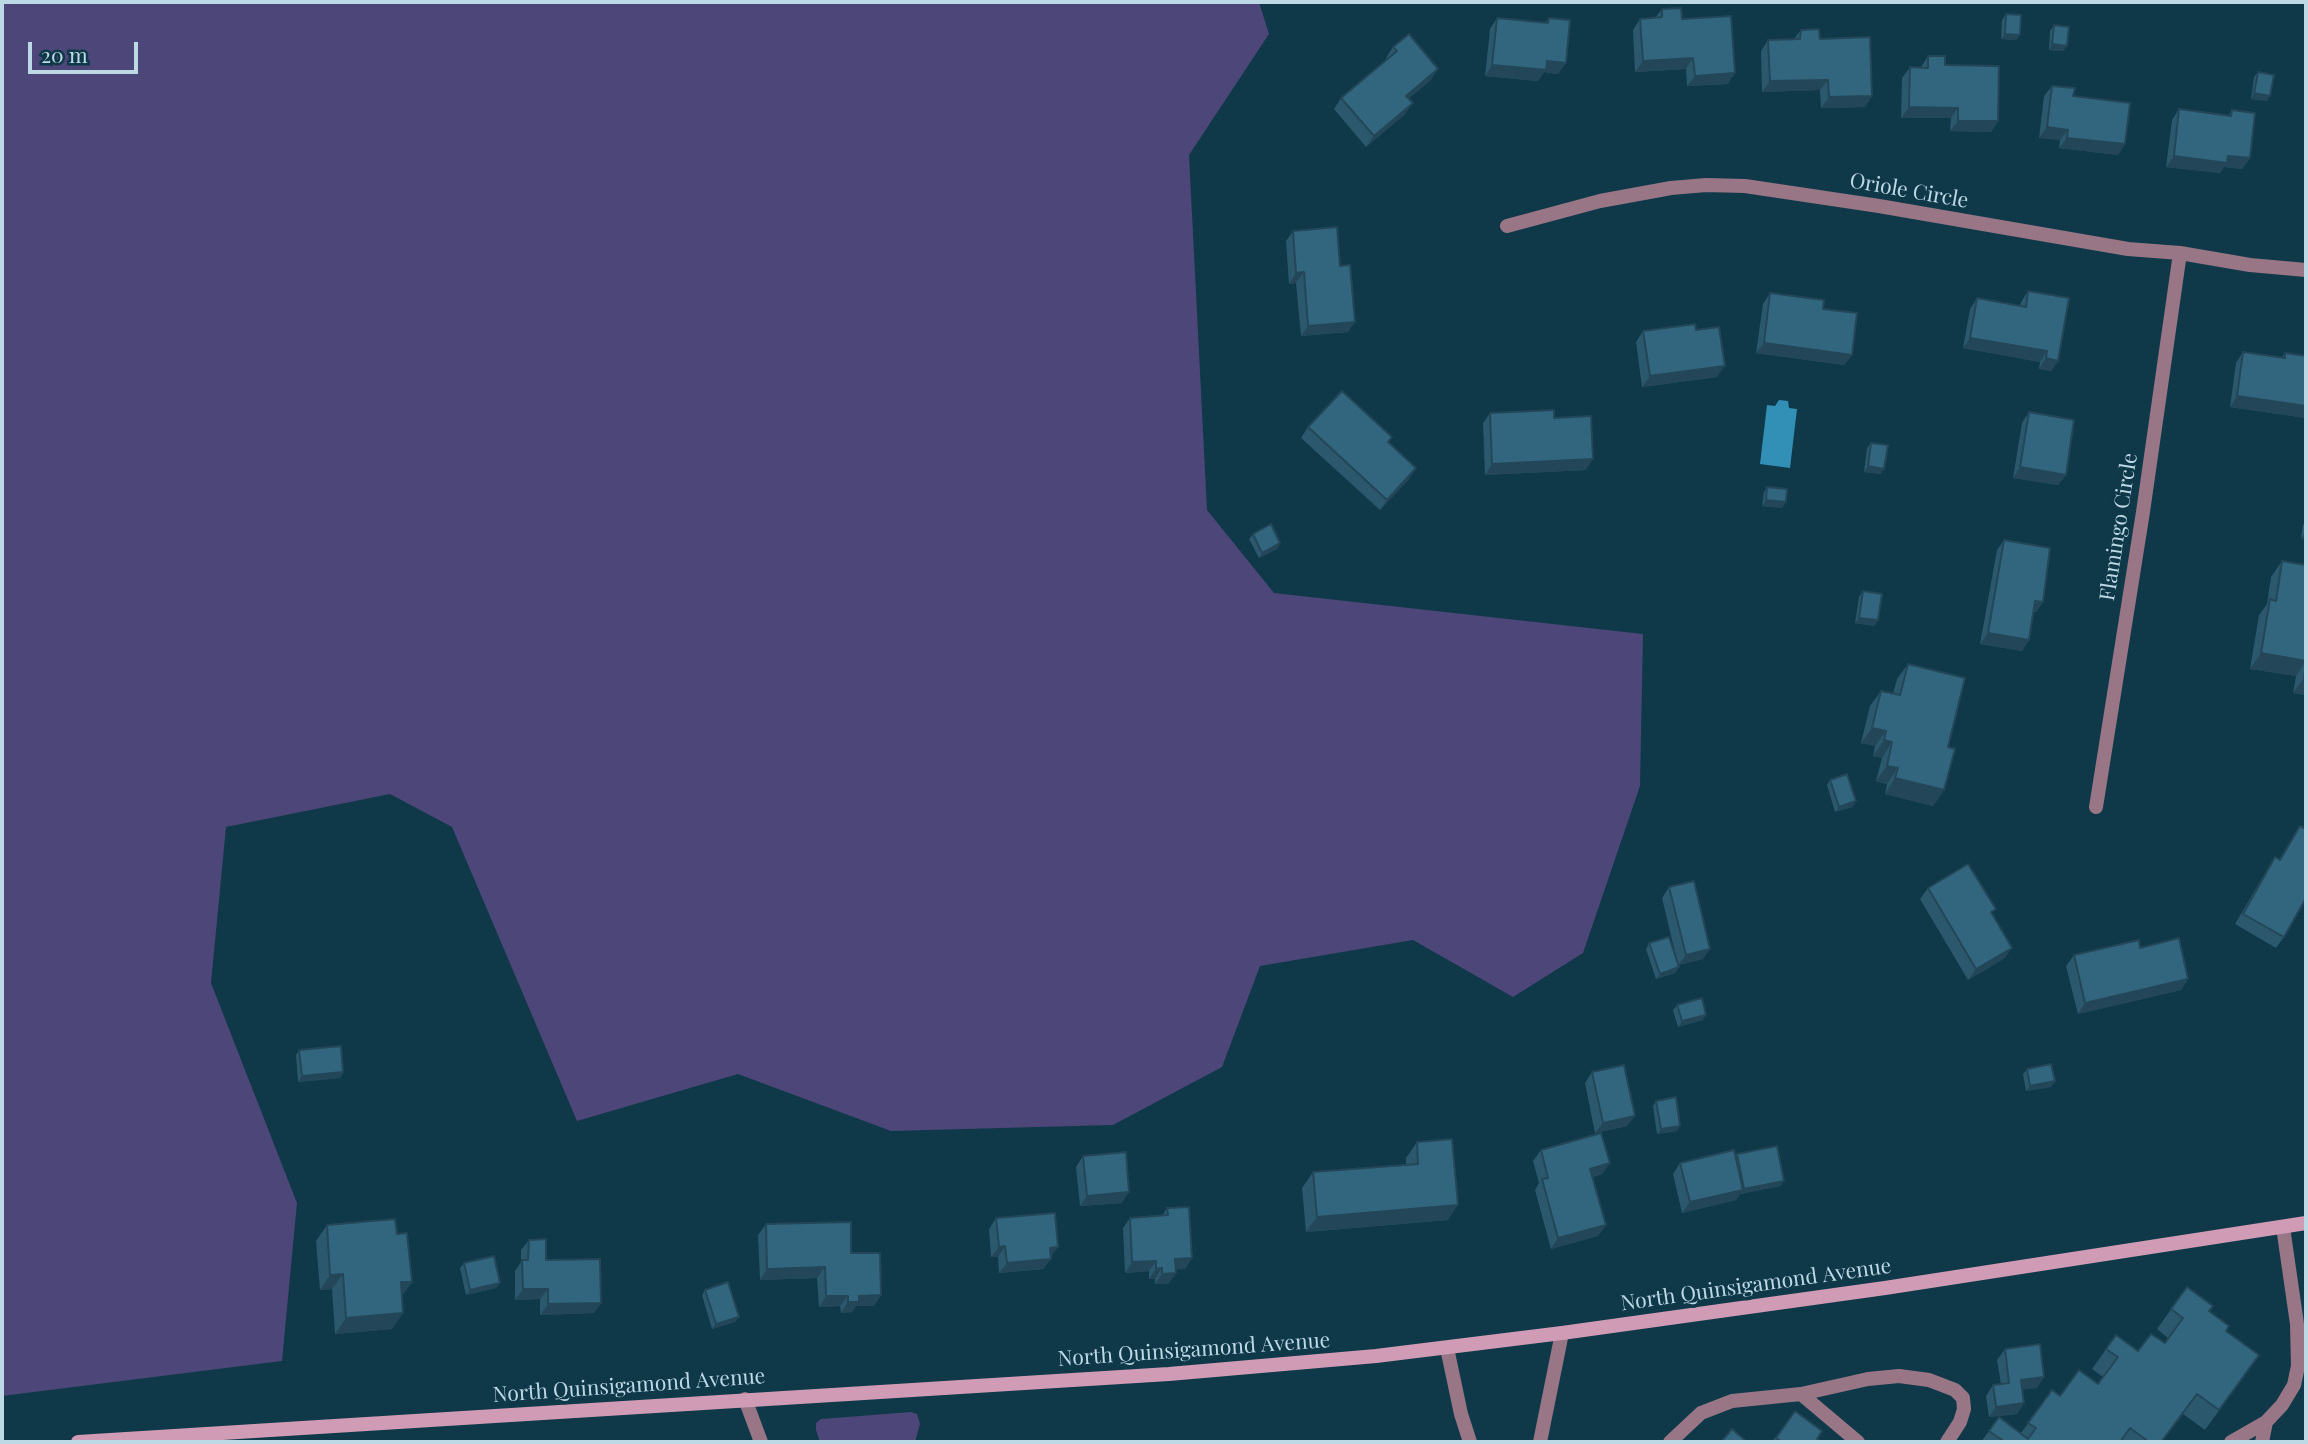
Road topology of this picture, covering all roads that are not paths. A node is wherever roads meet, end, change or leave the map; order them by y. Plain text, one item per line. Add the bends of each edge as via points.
1 (1507, 226) dead end
2 (2180, 253) junction
3 (2306, 270) edge
4 (2096, 807) dead end
5 (2306, 1223) edge
6 (2283, 1227) junction
7 (1562, 1333) junction
8 (1447, 1349) junction
9 (1801, 1394) junction
10 (746, 1399) junction
11 (2266, 1422) junction
12 (78, 1442) edge
13 (761, 1442) edge
14 (1470, 1442) edge
15 (1540, 1442) edge
16 (1670, 1442) edge
17 (1857, 1442) edge
18 (1947, 1442) edge
19 (2231, 1442) edge
20 (2262, 1442) edge

1 - 2 street, Oriole Circle via 1600,201 1706,185 1764,189 2128,249
2 - 3 street, Oriole Circle
2 - 4 street, Flamingo Circle
5 - 6 main road, North Quinsigamond Avenue
6 - 7 main road, North Quinsigamond Avenue
6 - 11 street via 2294,1291 2298,1366 2294,1385
7 - 8 main road, North Quinsigamond Avenue
7 - 15 street
8 - 10 main road, North Quinsigamond Avenue via 1169,1374
8 - 14 street
9 - 16 street via 1732,1401 1700,1413
9 - 17 street
9 - 18 street via 1889,1377 1929,1380 1963,1398 1960,1422
10 - 12 main road, North Quinsigamond Avenue
10 - 13 street
11 - 19 street
11 - 20 street

